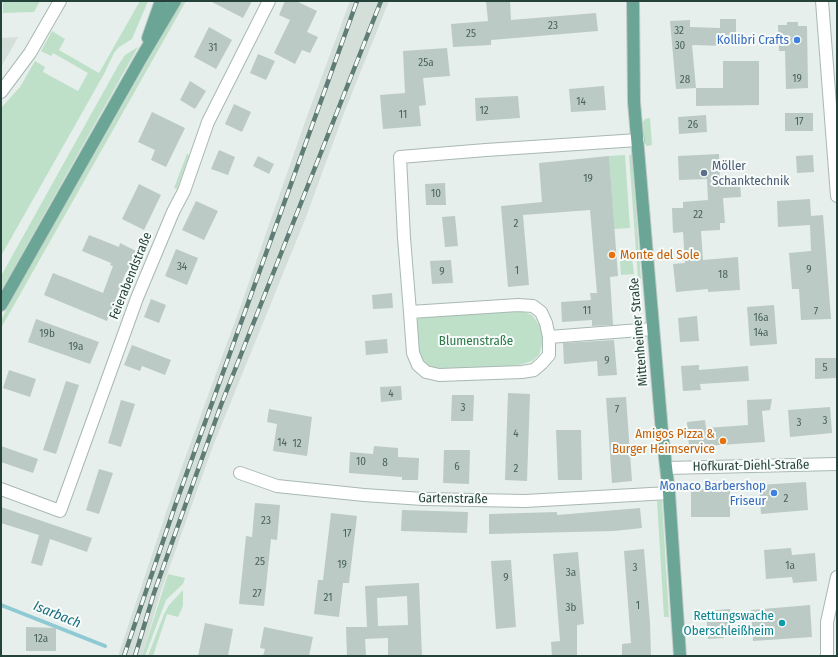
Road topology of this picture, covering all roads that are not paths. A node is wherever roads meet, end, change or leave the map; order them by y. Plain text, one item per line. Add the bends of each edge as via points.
1 (60, 1) edge
2 (161, 1) edge
3 (175, 1) edge
4 (269, 1) edge
5 (822, 1) edge
6 (631, 3) edge
7 (140, 60) junction
8 (1, 92) edge
9 (638, 140) junction
10 (837, 196) edge
11 (1, 305) edge
12 (410, 312) junction
13 (653, 329) junction
14 (549, 337) junction
15 (837, 464) edge
16 (666, 468) junction
17 (240, 474) dead end
18 (1, 489) edge
19 (669, 493) junction
20 (837, 577) edge
21 (680, 656) edge
22 (827, 656) edge

1 - 8 street via 30,52
2 - 7 main road
3 - 7 main road
4 - 18 street, Feierabendstraße via 208,122 184,191 137,298 60,511
5 - 10 street
6 - 9 main road, Mittenheimer Straße via 634,102
7 - 11 main road
9 - 12 street via 396,158
9 - 13 main road, Mittenheimer Straße
12 - 14 street via 533,306 541,312
12 - 14 street via 413,353 418,365 426,372 439,375 534,370 549,355
13 - 14 street
13 - 16 main road, Mittenheimer Straße
15 - 16 street, Hofkurat-Diehl-Straße
16 - 19 main road, Mittenheimer Straße
17 - 19 street, Gartenstraße via 278,486 422,499 525,501
19 - 21 main road, Mittenheimer Straße
20 - 22 street via 827,622

